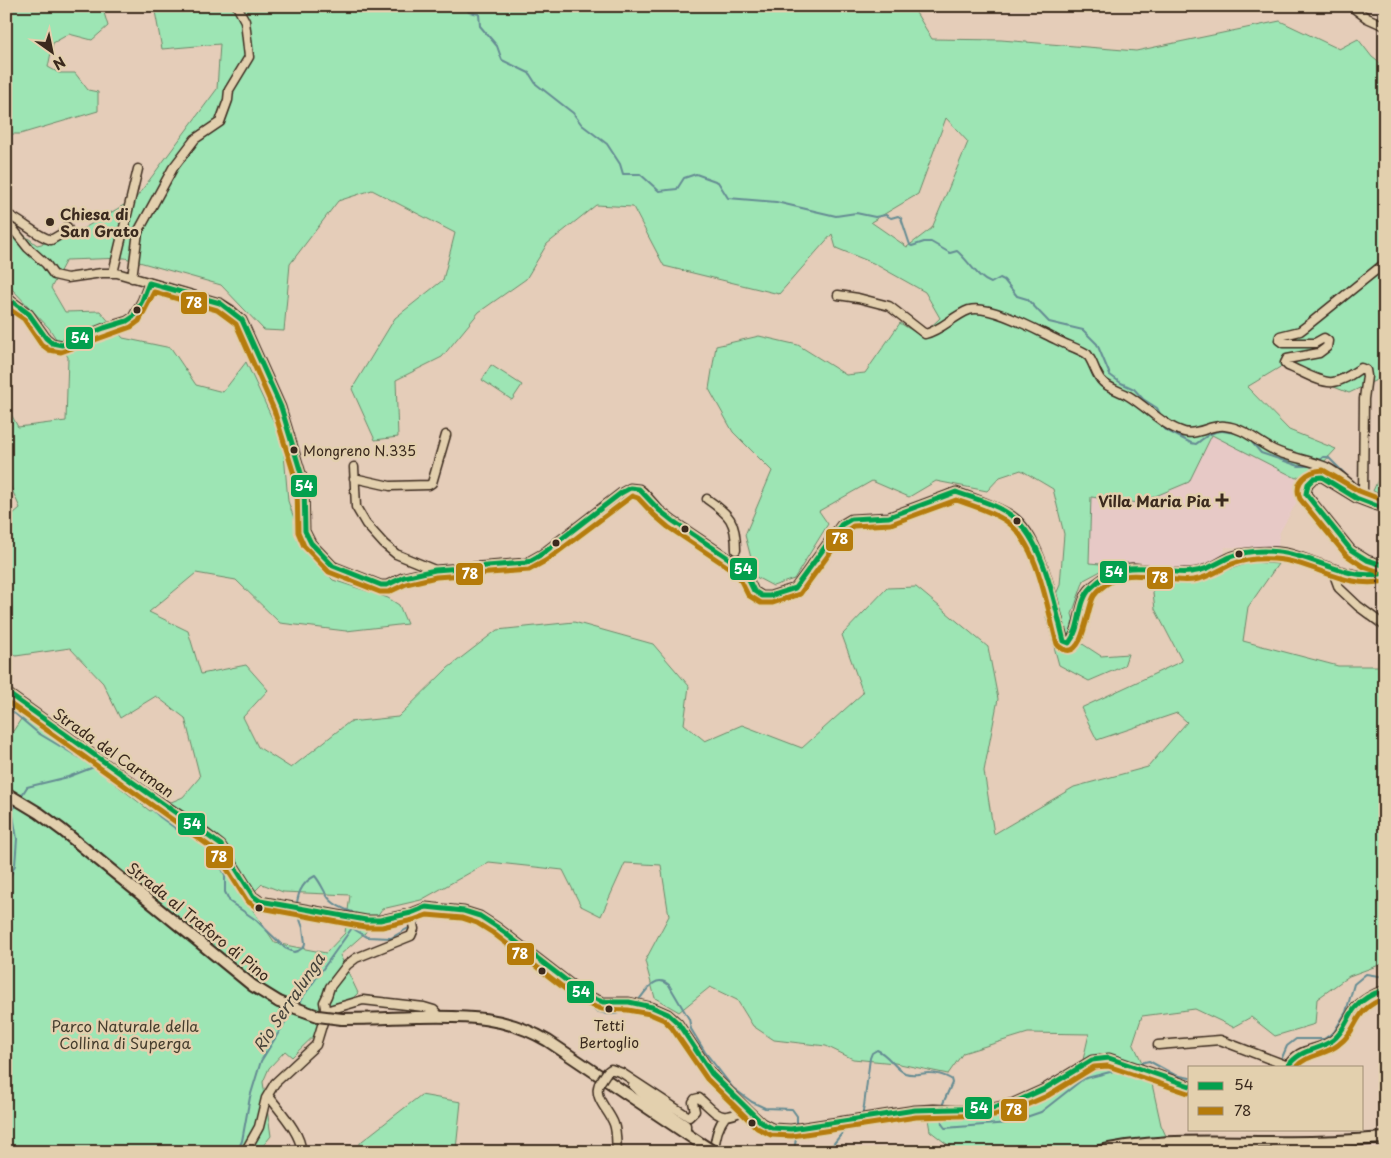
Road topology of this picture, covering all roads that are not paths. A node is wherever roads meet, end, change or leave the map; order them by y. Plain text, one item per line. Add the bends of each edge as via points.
1 (237, 6) edge
2 (1351, 6) edge
3 (1385, 26) edge
4 (138, 169) dead end
5 (6, 214) edge
6 (6, 225) edge
7 (68, 227) dead end
8 (1385, 263) edge
9 (113, 273) junction
10 (132, 278) junction
11 (149, 283) junction
12 (838, 295) dead end
13 (6, 297) edge
14 (446, 435) dead end
15 (354, 467) dead end
16 (354, 478) junction
17 (707, 499) dead end
18 (1365, 499) junction
19 (1385, 510) edge
20 (736, 564) junction
21 (1332, 569) junction
22 (435, 570) junction
23 (1385, 572) edge
24 (1385, 626) edge
25 (6, 692) edge
26 (6, 793) edge
27 (411, 913) junction
28 (1385, 990) edge
29 (325, 1008) junction
30 (440, 1017) junction
31 (1158, 1045) dead end
32 (1287, 1066) edge
33 (622, 1073) junction
34 (1188, 1085) edge
35 (268, 1095) junction
36 (746, 1109) junction
37 (725, 1117) junction
38 (686, 1134) junction
39 (1385, 1138) edge
40 (1181, 1147) edge
41 (245, 1152) edge
42 (301, 1152) edge
43 (617, 1152) edge
44 (714, 1152) edge
45 (1096, 1152) edge

1 - 10 street via 245,21 249,57 229,90 220,122 195,139 172,168 138,232
2 - 3 street
4 - 9 street
5 - 7 street via 52,240
6 - 9 street via 54,275 67,278
8 - 18 street via 1308,325 1280,336 1279,340 1284,343 1315,343 1324,338 1328,341 1319,353 1285,363 1323,381 1331,383 1361,368 1366,370
9 - 10 street
10 - 11 street
11 - 13 street via 133,317 62,345 46,338 29,314
11 - 22 street via 220,303 242,320 281,407 304,483 305,531 316,549 333,566 380,585
12 - 18 street via 889,306 925,334 962,314 977,309 988,310 1087,354 1103,383 1172,426 1194,433 1223,425 1233,428 1253,436 1277,452 1326,467
14 - 16 street via 429,485 390,486
15 - 16 street
16 - 22 street via 356,507 366,524 396,554
17 - 20 street via 730,517 736,532
18 - 19 street
18 - 23 street via 1356,498 1322,477 1314,478 1308,484 1306,494 1351,550 1383,565
20 - 21 street via 742,568 754,591 762,596 795,588 841,525 851,519 889,517 956,492 994,506 1014,517 1025,529 1040,556 1064,641 1069,643 1088,591 1122,568 1138,567 1179,574 1205,570 1250,552 1285,553
20 - 22 street via 673,521 635,488 625,490 526,563
21 - 23 street via 1376,577
21 - 24 street via 1339,588
25 - 27 street, Strada del Cartman via 221,845 253,896 260,901 359,919 380,920
26 - 30 main road, Strada al Traforo di Pino, bridge via 39,813 253,986 279,1002 318,1016 342,1019
27 - 29 street via 411,936 356,958 347,965 330,987
27 - 36 street, Strada del Cartman via 426,907 464,910 480,916 585,995 603,1002 652,1006 668,1014 712,1074
28 - 32 street via 1368,997 1355,1008 1333,1040 1294,1056
29 - 30 street via 329,1010 363,1000 424,1007 434,1010
29 - 35 street via 316,1045 275,1083
30 - 38 main road, Strada al Traforo di Pino via 481,1018 533,1032
31 - 32 street via 1220,1040
33 - 37 street via 686,1116 694,1113 693,1102 698,1098 719,1116
33 - 38 street via 644,1096 686,1125
33 - 43 street, bridge via 611,1069 597,1091 615,1126
34 - 36 street, Strada del Cartman via 1109,1058 1092,1060 1044,1089 992,1108 934,1109 791,1130 772,1128
35 - 41 street via 259,1128
35 - 42 street via 298,1136
36 - 37 street
37 - 44 street via 717,1133
38 - 44 main road, Strada al Traforo di Pino, bridge
39 - 40 main road
40 - 45 main road via 1130,1146

